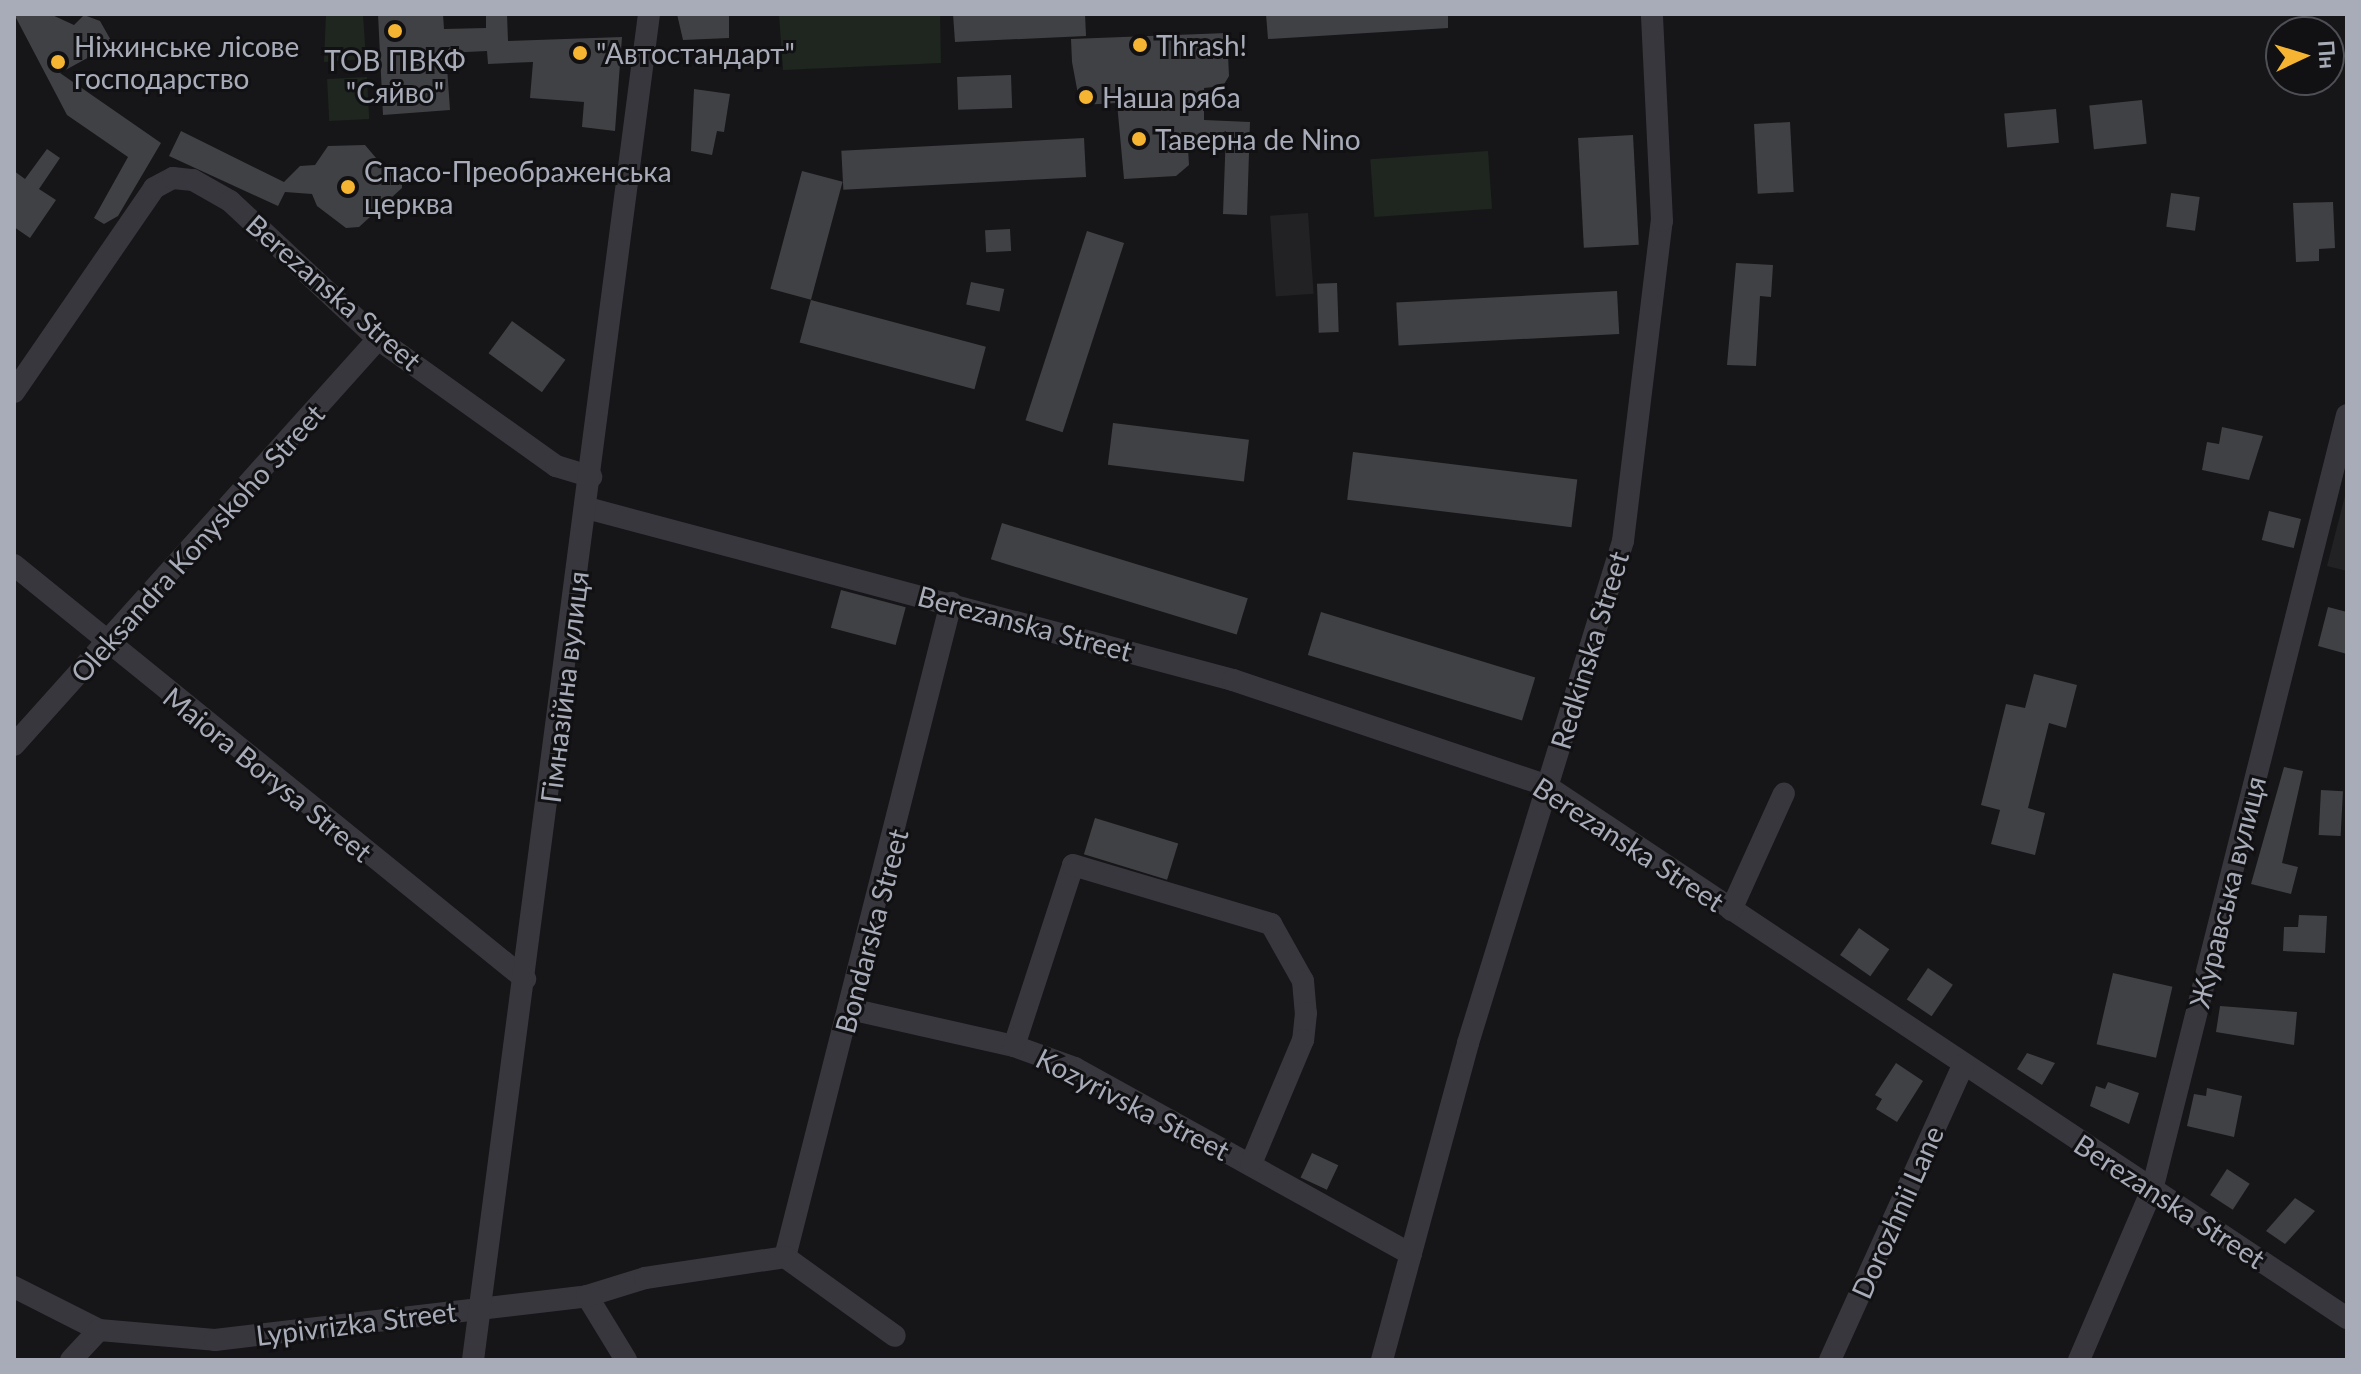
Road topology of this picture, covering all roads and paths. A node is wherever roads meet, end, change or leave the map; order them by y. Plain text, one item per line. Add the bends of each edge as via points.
1 (649, 14) edge
2 (1652, 14) edge
3 (378, 339) junction
4 (14, 392) edge
5 (2347, 415) edge
6 (591, 477) junction
7 (587, 508) junction
8 (14, 565) edge
9 (951, 603) junction
10 (108, 644) junction
11 (14, 745) edge
12 (1545, 785) junction
13 (1784, 793) dead end
14 (1731, 910) junction
15 (525, 979) junction
16 (850, 1009) junction
17 (1014, 1046) junction
18 (1963, 1065) junction
19 (1251, 1164) junction
20 (2152, 1190) junction
21 (1411, 1254) junction
22 (785, 1257) junction
23 (14, 1287) edge
24 (587, 1296) junction
25 (478, 1309) junction
26 (2347, 1318) edge
27 (99, 1330) junction
28 (895, 1336) dead end
29 (71, 1360) edge
30 (473, 1360) edge
31 (626, 1360) edge
32 (1382, 1360) edge
33 (1830, 1360) edge
34 (2079, 1360) edge

1 - 6 street, Гімназійна вулиця
2 - 12 street, Redkinska Street via 1662,221 1643,422 1623,541 1586,675
3 - 4 street, Berezanska Street via 230,201 193,180 173,178 154,188
3 - 6 street, Berezanska Street via 556,466
3 - 10 street, Oleksandra Konyskoho Street
5 - 20 street, Журавська вулиця
6 - 7 street, Гімназійна вулиця
7 - 9 street, Berezanska Street
7 - 15 street, Гімназійна вулиця
8 - 10 street, Maiora Borysa Street
9 - 12 street, Berezanska Street via 1233,680
9 - 16 street, Bondarska Street
10 - 11 street, Oleksandra Konyskoho Street
10 - 15 street, Maiora Borysa Street
12 - 14 street, Berezanska Street
12 - 21 street, Redkinska Street
13 - 14 street
14 - 18 street, Berezanska Street
15 - 25 street, Гімназійна вулиця
16 - 17 street, Kozyrivska Street
16 - 22 street, Bondarska Street
17 - 19 street, Kozyrivska Street via 1075,1068
17 - 19 street, Kozyrivska Street via 1073,865 1271,924 1303,981 1306,1013 1303,1040
18 - 20 street, Berezanska Street
18 - 33 street, Dorozhnii Lane
19 - 21 street, Kozyrivska Street
20 - 26 street, Berezanska Street
20 - 34 street, Журавська вулиця
21 - 32 street, Redkinska Street
22 - 24 street via 645,1278
22 - 28 street
23 - 27 street, Lypivrizka Street
24 - 25 street, Lypivrizka Street
24 - 31 street
25 - 27 street, Lypivrizka Street via 215,1340
25 - 30 street, Гімназійна вулиця
27 - 29 street

